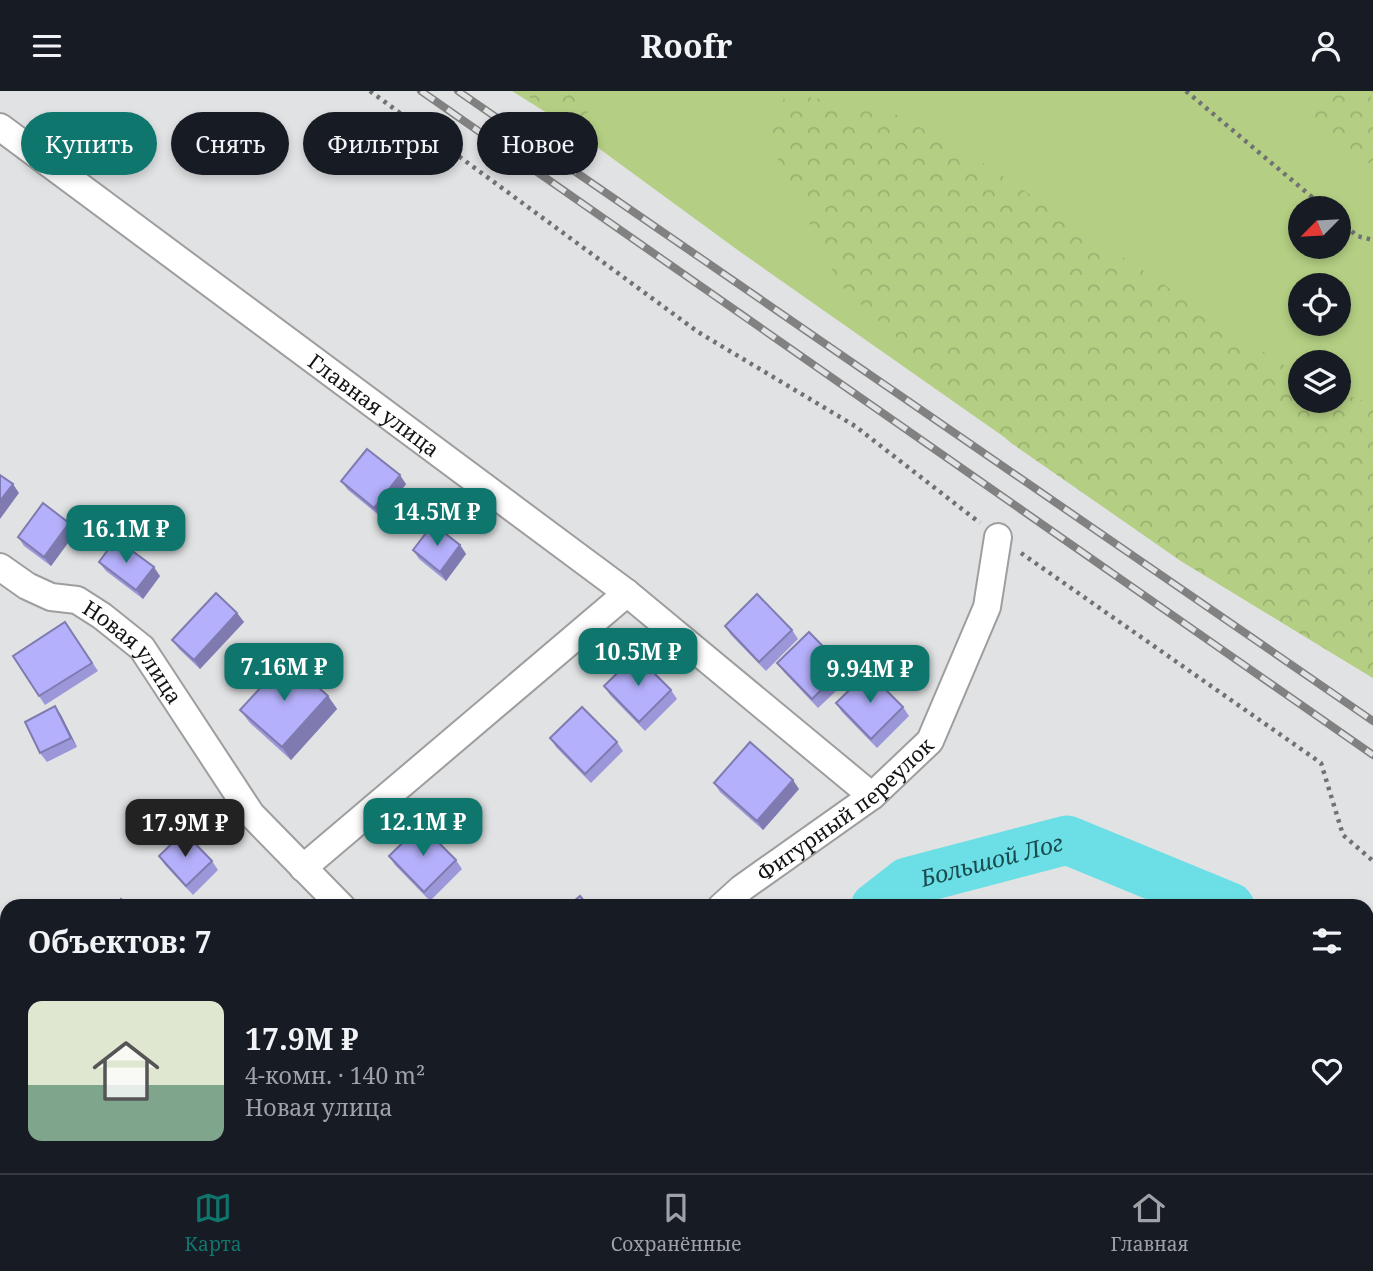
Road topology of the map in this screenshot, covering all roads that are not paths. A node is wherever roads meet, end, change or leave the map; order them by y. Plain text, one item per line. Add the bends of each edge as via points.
1 (0, 127) edge
2 (998, 537) road end
3 (0, 567) edge
4 (627, 593) junction
5 (872, 796) junction
6 (303, 868) junction
7 (334, 899) edge
8 (730, 899) edge

1 - 4 street, Главная улица
2 - 5 street, Фигурный переулок via 987,607 930,741
3 - 6 street, Новая улица via 51,597 77,600 142,648 251,814
4 - 5 street, Главная улица
4 - 6 street
5 - 8 street, Фигурный переулок
6 - 7 street, Новая улица

